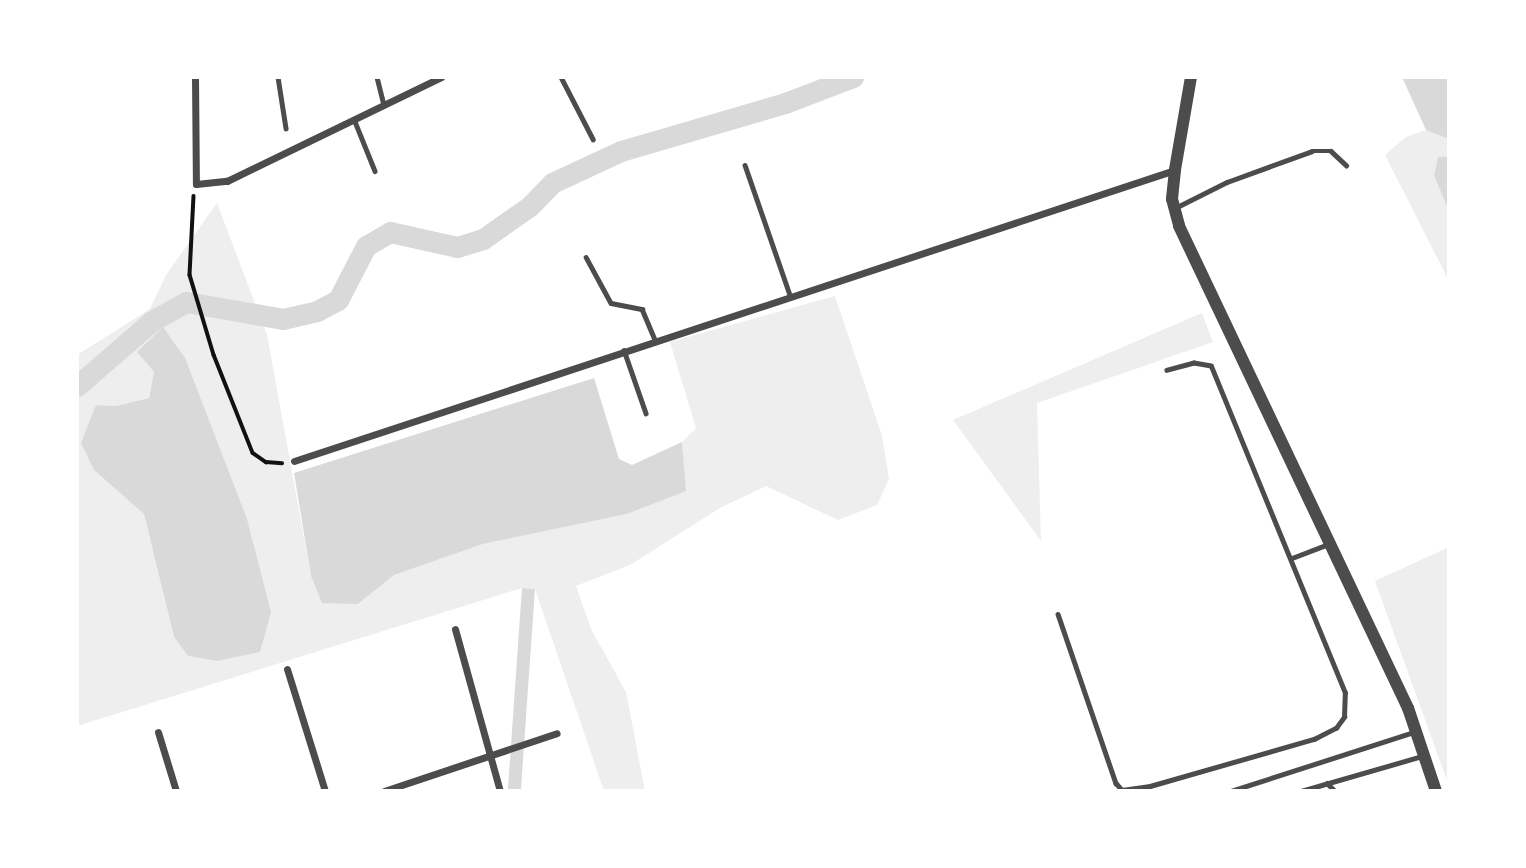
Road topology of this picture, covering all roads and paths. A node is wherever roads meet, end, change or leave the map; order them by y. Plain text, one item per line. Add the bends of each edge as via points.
1 (195, 77) edge
2 (278, 77) edge
3 (377, 77) edge
4 (441, 77) edge
5 (561, 77) edge
6 (1191, 77) edge
7 (384, 105) junction
8 (354, 119) junction
9 (286, 128) dead end
10 (593, 139) dead end
11 (745, 164) dead end
12 (1346, 165) dead end
13 (1175, 170) junction
14 (375, 171) dead end
15 (196, 184) junction
16 (1174, 209) junction
17 (586, 257) dead end
18 (790, 295) junction
19 (655, 339) junction
20 (623, 349) junction
21 (1167, 370) dead end
22 (646, 413) dead end
23 (295, 461) joint
24 (1329, 544) junction
25 (1292, 558) junction
26 (1058, 614) dead end
27 (455, 629) dead end
28 (287, 669) dead end
29 (1417, 731) junction
30 (158, 732) dead end
31 (557, 733) dead end
32 (1426, 755) junction
33 (489, 757) junction
34 (1327, 783) junction
35 (1235, 790) edge
36 (176, 791) edge
37 (325, 791) edge
38 (384, 791) edge
39 (500, 791) edge
40 (1301, 791) edge
41 (1335, 791) edge
42 (1436, 791) edge

1 - 15 street
2 - 9 lane
3 - 7 lane
4 - 7 street
5 - 10 lane
6 - 13 street
7 - 8 street
8 - 14 lane
8 - 15 street via 227,181
11 - 18 lane
12 - 16 lane via 1331,151 1312,151 1227,182
13 - 16 street
13 - 18 street
15 - 23 path via 190,275 214,355 253,453 266,463
16 - 24 street via 1192,258
17 - 19 lane via 611,303 642,309
18 - 19 street
19 - 20 street
20 - 22 lane
20 - 23 street
21 - 25 lane via 1194,363 1211,366
24 - 25 lane
24 - 29 street
25 - 26 lane via 1345,694 1344,717 1336,728 1314,738 1150,786 1130,790 1116,783
27 - 33 street
28 - 37 street
29 - 32 street
29 - 35 lane
30 - 36 street
31 - 33 street
32 - 34 lane
32 - 42 street
33 - 38 street
33 - 39 street
34 - 40 lane
34 - 41 lane

